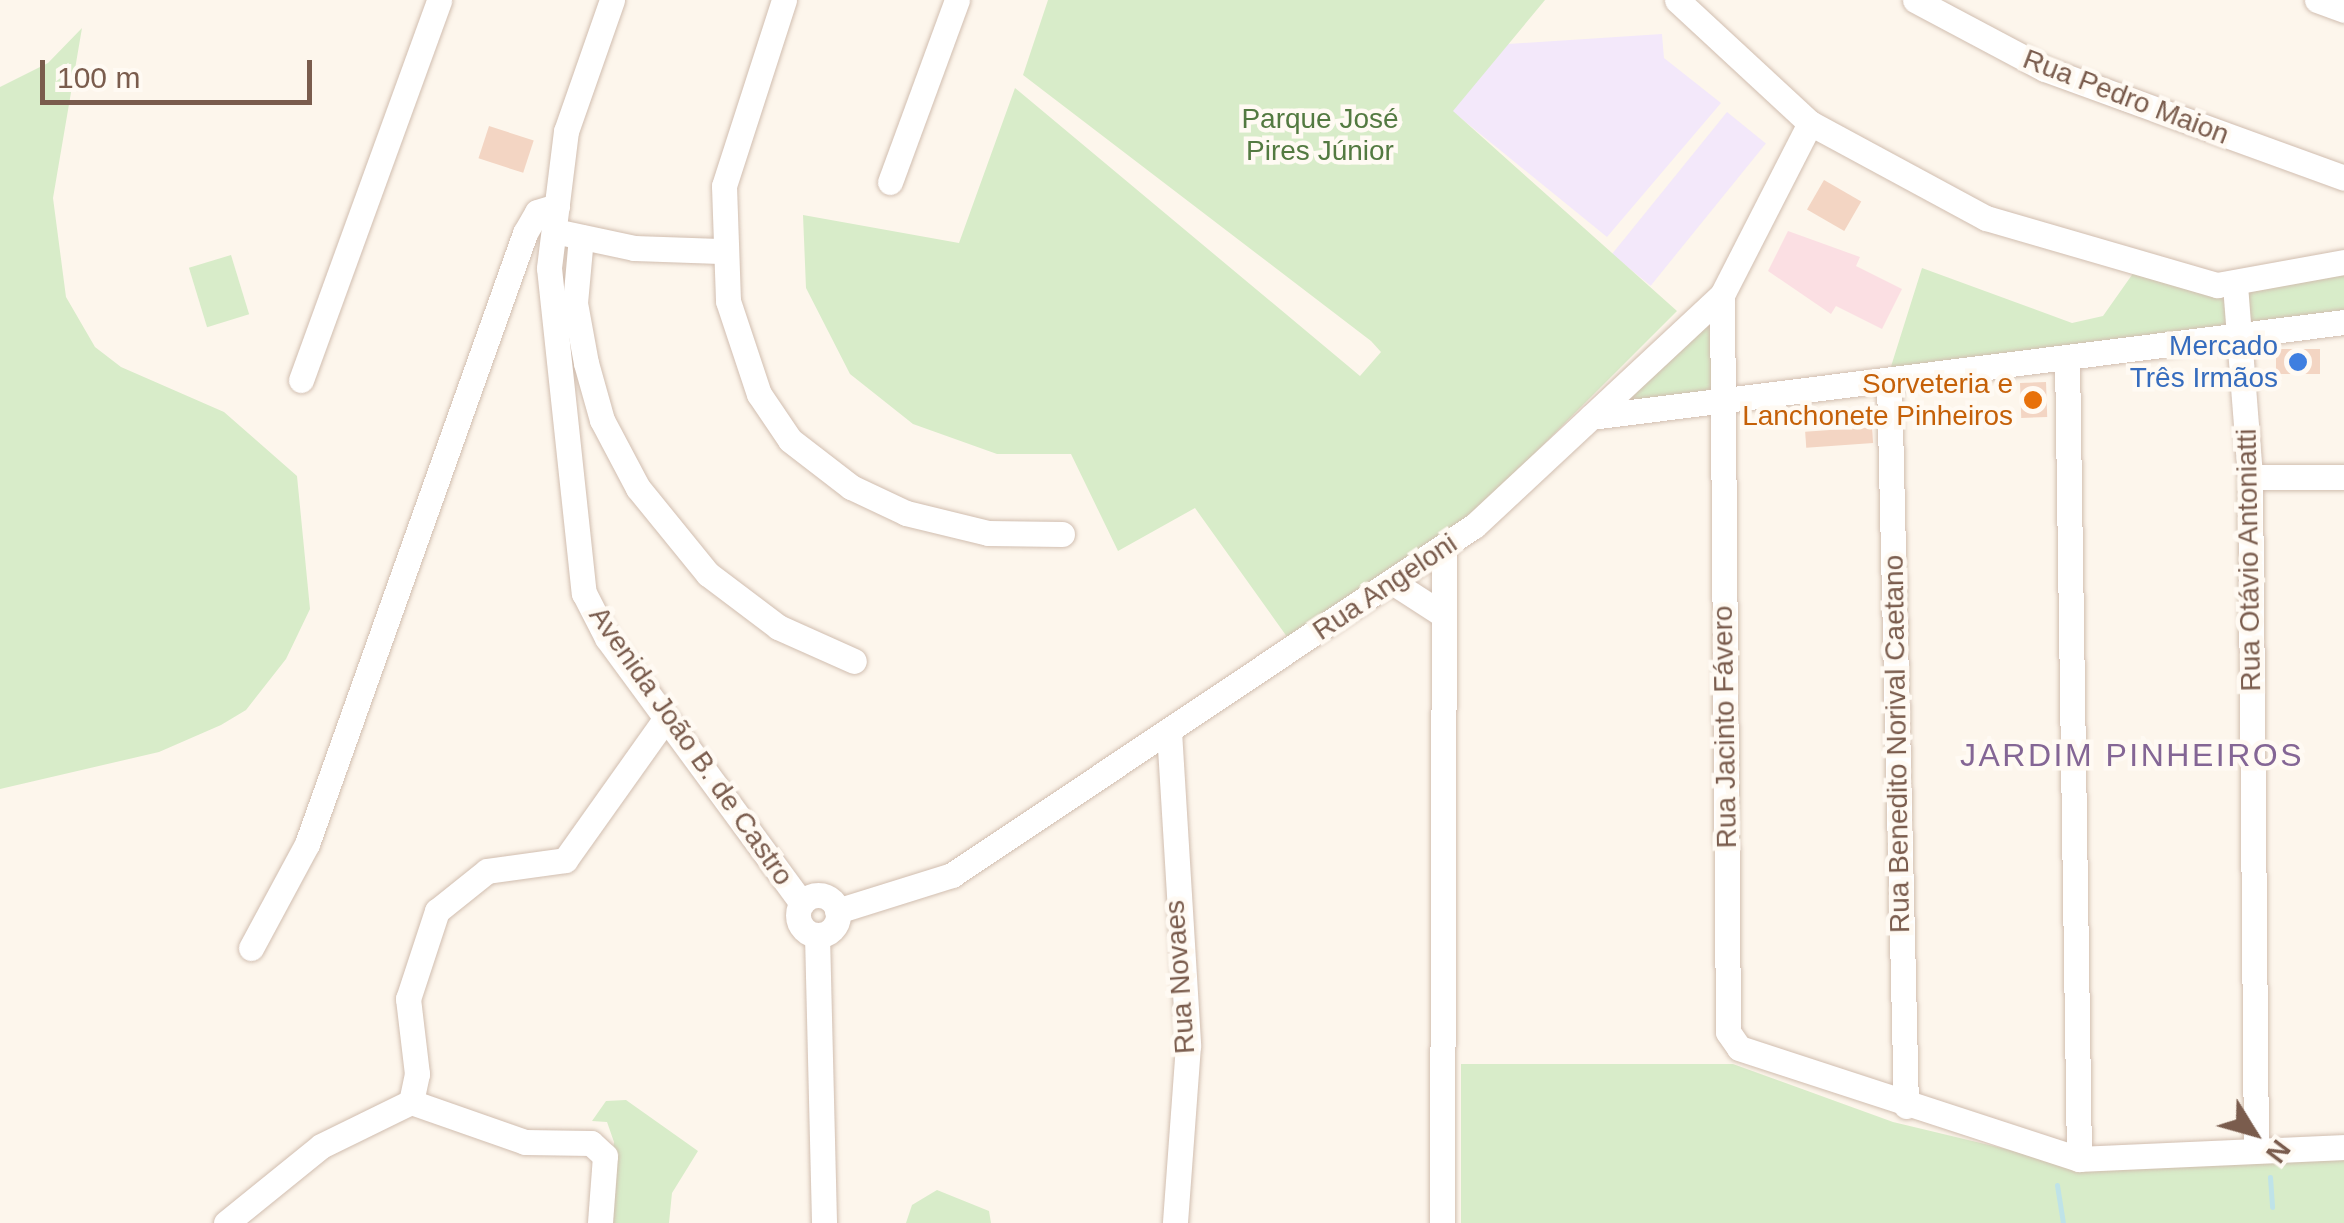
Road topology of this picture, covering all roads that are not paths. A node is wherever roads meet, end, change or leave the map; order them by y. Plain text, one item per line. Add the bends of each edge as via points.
1 (439, 0) edge
2 (612, 0) edge
3 (784, 0) edge
4 (957, 0) edge
5 (1677, 0) edge
6 (1915, 0) edge
7 (2317, 0) edge
8 (2344, 10) edge
9 (1810, 123) junction
10 (2344, 178) edge
11 (890, 182) dead end
12 (556, 219) junction
13 (581, 237) junction
14 (720, 251) junction
15 (2344, 262) edge
16 (2243, 284) junction
17 (1722, 296) junction
18 (2344, 322) edge
19 (2238, 336) junction
20 (2067, 358) junction
21 (301, 380) dead end
22 (1889, 381) junction
23 (1721, 404) junction
24 (1591, 417) junction
25 (2344, 477) edge
26 (2250, 478) junction
27 (1062, 534) dead end
28 (1444, 548) junction
29 (1394, 583) junction
30 (1442, 614) junction
31 (854, 661) dead end
32 (666, 718) junction
33 (1170, 731) junction
34 (802, 902) junction
35 (837, 911) junction
36 (818, 935) junction
37 (251, 948) dead end
38 (411, 1102) junction
39 (1906, 1106) junction
40 (2256, 1146) junction
41 (2344, 1147) edge
42 (2079, 1159) junction
43 (226, 1223) edge
44 (600, 1223) edge
45 (824, 1223) edge
46 (1174, 1223) edge
47 (1442, 1223) edge

1 - 21 street
2 - 12 street, Avenida João B. de Castro via 566,131
3 - 14 street via 724,186
4 - 11 street
5 - 9 street
6 - 10 street, Rua Pedro Maion via 2045,69
7 - 8 street
9 - 16 street via 1986,218 2133,266
9 - 17 street, Rua Angeloni
12 - 13 street
12 - 32 street, Avenida João B. de Castro via 549,329 584,592
12 - 37 street via 538,212 525,233 307,844
13 - 14 street
13 - 31 street via 574,303 586,363 602,420 638,488 708,574 778,627
14 - 27 street via 738,344 790,440 850,487 906,513 988,533
15 - 16 street
16 - 19 street, Rua Otávio Antoniatti
17 - 23 street, Rua Jacinto Fávero
17 - 24 street, Rua Angeloni
18 - 19 street
19 - 20 street
19 - 26 street, Rua Otávio Antoniatti
20 - 22 street
20 - 42 street
22 - 23 street
22 - 39 street, Rua Benedito Norival Caetano
23 - 24 street
23 - 39 street, Rua Jacinto Fávero via 1728,1032 1739,1048
24 - 28 street, Rua Angeloni
25 - 26 street
26 - 40 street, Rua Otávio Antoniatti
28 - 29 street, Rua Angeloni
28 - 30 street
29 - 30 street
29 - 33 street, Rua Angeloni
30 - 47 street
32 - 34 street, Avenida João B. de Castro
32 - 38 street via 565,860 488,871 436,911 408,999
33 - 35 street, Rua Angeloni via 952,875
33 - 46 street, Rua Novaes via 1188,1045
34 - 35 street via 822,896
34 - 36 street via 798,920
35 - 36 street via 835,925
36 - 45 street
38 - 43 street via 321,1146
38 - 44 street via 525,1142 591,1142 606,1156
39 - 42 street
40 - 41 street
40 - 42 street

